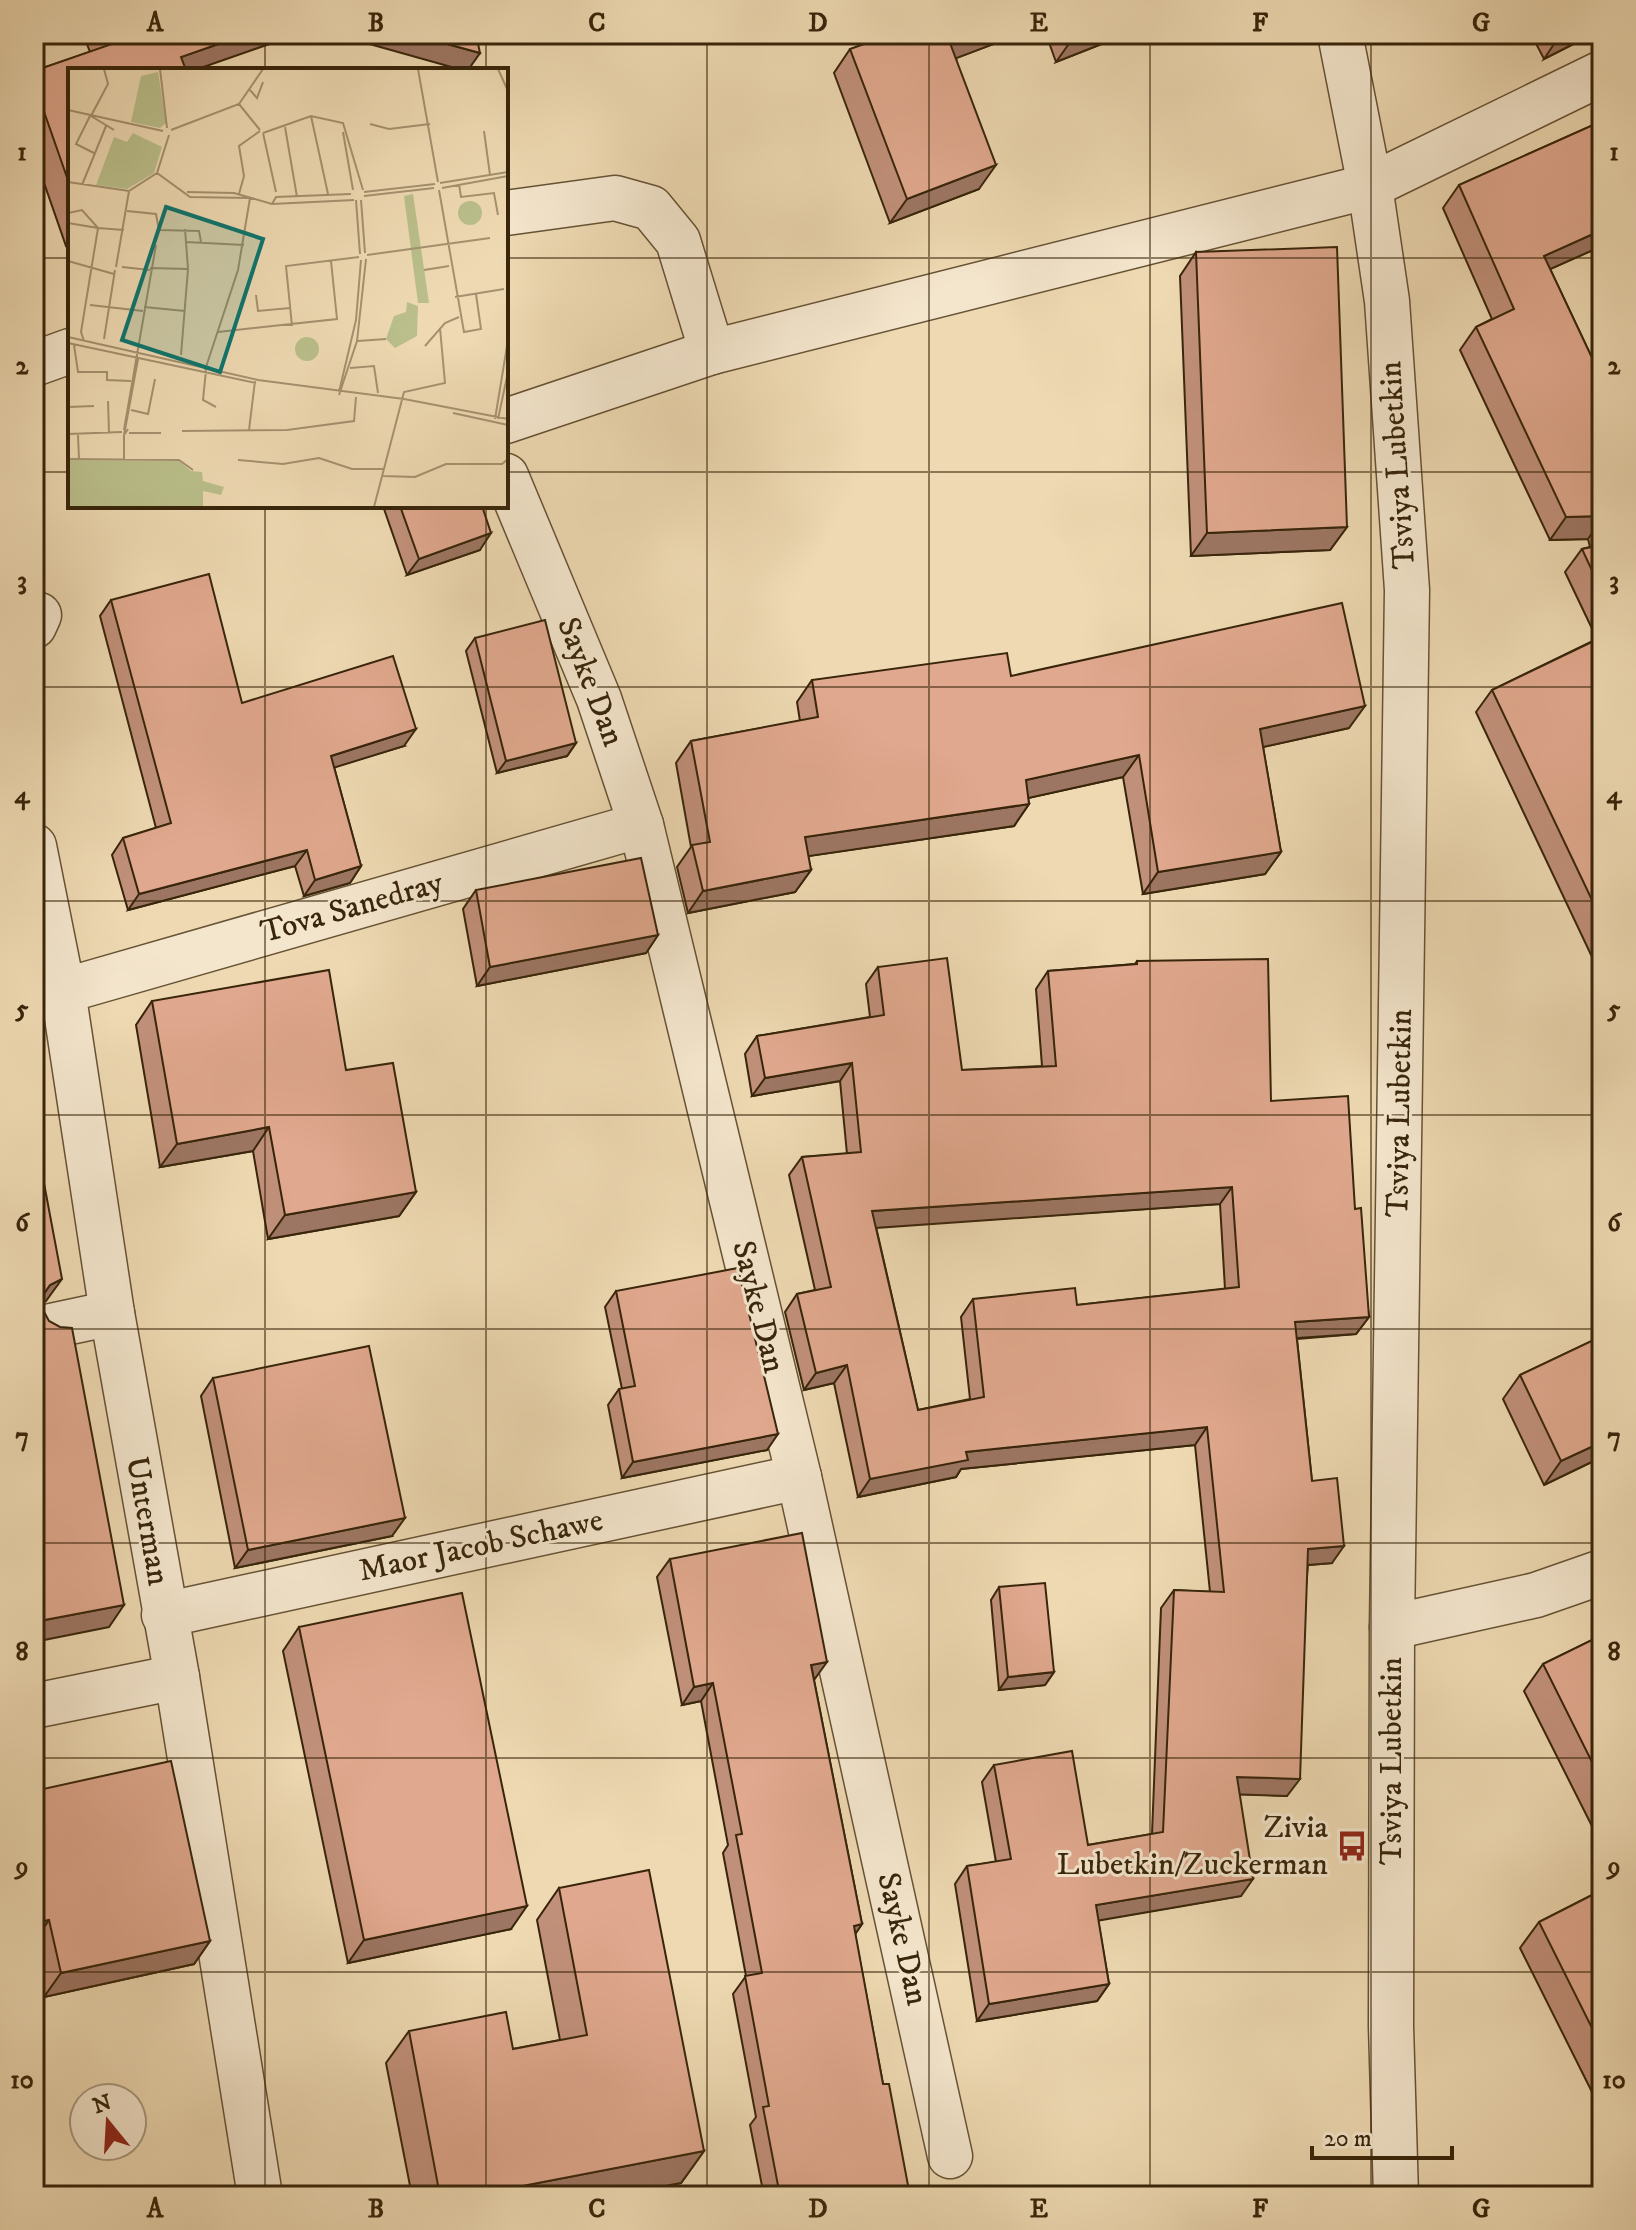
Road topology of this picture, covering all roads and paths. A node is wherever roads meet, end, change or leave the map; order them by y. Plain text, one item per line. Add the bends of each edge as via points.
1 (1340, 34) edge
2 (1602, 73) edge
3 (1370, 186) junction
4 (508, 213) edge
5 (68, 352) edge
6 (712, 352) junction
7 (34, 364) edge
8 (508, 420) edge
9 (508, 481) edge
10 (641, 825) junction
11 (34, 846) edge
12 (54, 1014) edge
13 (112, 1313) junction
14 (51, 1326) edge
15 (799, 1477) junction
16 (1602, 1572) edge
17 (164, 1615) junction
18 (1392, 1627) junction
19 (177, 1677) junction
20 (34, 1706) edge
21 (950, 2156) dead end
22 (260, 2196) edge
23 (1396, 2196) edge

1 - 3 street, Tsviya Lubetkin
2 - 3 street
3 - 6 street
3 - 18 street, Tsviya Lubetkin via 1387,301 1407,590
4 - 6 street via 615,198 651,208 678,241
5 - 7 street
6 - 8 street
9 - 10 street, Sayke Dan via 599,699
10 - 12 street, Tova Sanedray
10 - 15 street, Sayke Dan
11 - 12 street, Unterman
12 - 13 street, Unterman
13 - 14 street
13 - 17 street, Unterman
15 - 17 street, Maor Jacob Schawe
15 - 21 street, Sayke Dan
16 - 18 street via 1536,1595
17 - 19 street, Unterman
18 - 23 street, Tsviya Lubetkin
19 - 20 street
19 - 22 street, Unterman

